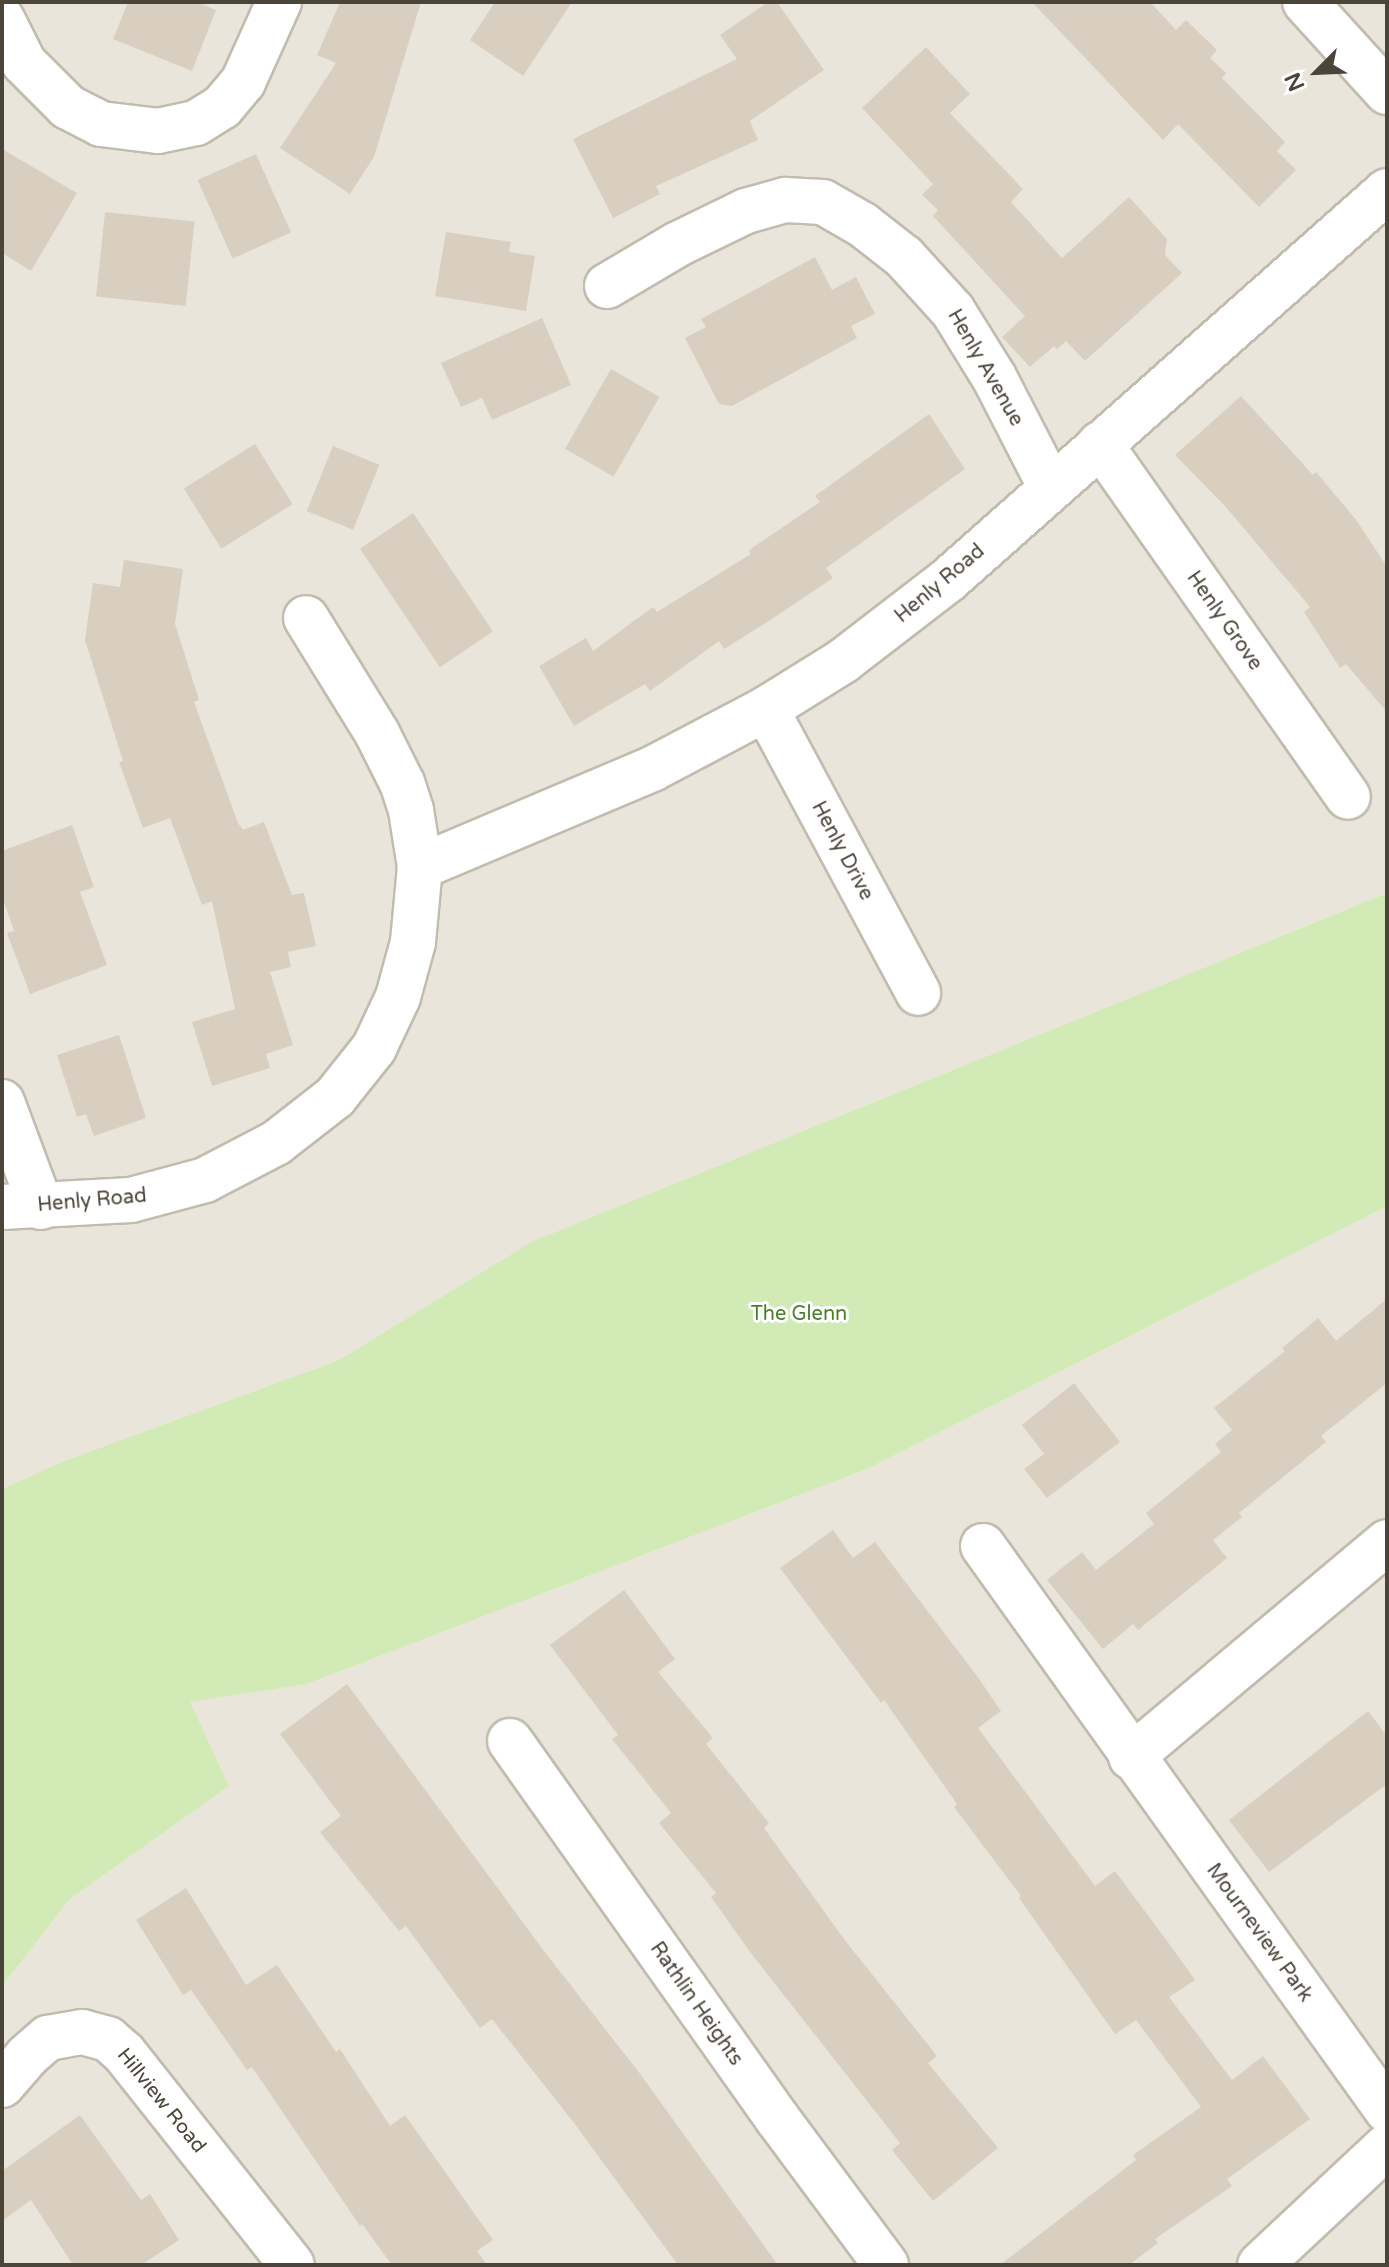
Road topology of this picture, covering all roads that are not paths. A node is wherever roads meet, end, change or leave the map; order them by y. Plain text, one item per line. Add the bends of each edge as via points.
1 (279, 2) edge
2 (1305, 2) edge
3 (2, 19) edge
4 (1387, 92) edge
5 (1387, 191) edge
6 (607, 286) dead end
7 (1100, 444) junction
8 (1051, 488) junction
9 (306, 618) dead end
10 (766, 709) junction
11 (1348, 797) dead end
12 (420, 867) junction
13 (918, 993) dead end
14 (2, 1102) edge
15 (22, 1207) edge
16 (1387, 1542) edge
17 (983, 1546) dead end
18 (510, 1741) dead end
19 (1131, 1757) junction
20 (2, 2085) edge
21 (1387, 2110) edge
22 (1387, 2146) edge
23 (292, 2265) edge
24 (886, 2265) edge
25 (1260, 2265) edge

1 - 3 street via 243,82 222,107 196,123 158,131 101,124 68,107 24,63
2 - 4 street
5 - 7 street, Henly Road
6 - 8 street, Henly Avenue via 746,211 785,200 823,202 904,257 953,311
7 - 8 street, Henly Road
7 - 11 street, Henly Grove
8 - 10 street, Henly Road via 911,609 843,661
9 - 12 street, Henly Road via 402,783
10 - 12 street, Henly Road via 652,769
10 - 13 street, Henly Drive
12 - 15 street, Henly Road via 413,942 398,997 374,1048 335,1097 276,1143 205,1180 131,1200
14 - 15 street
16 - 19 street
17 - 19 street, Mourneview Park
18 - 24 street, Rathlin Heights
19 - 21 street, Mourneview Park
20 - 23 street, Hillview Road via 48,2038 82,2032 108,2039
22 - 25 street

